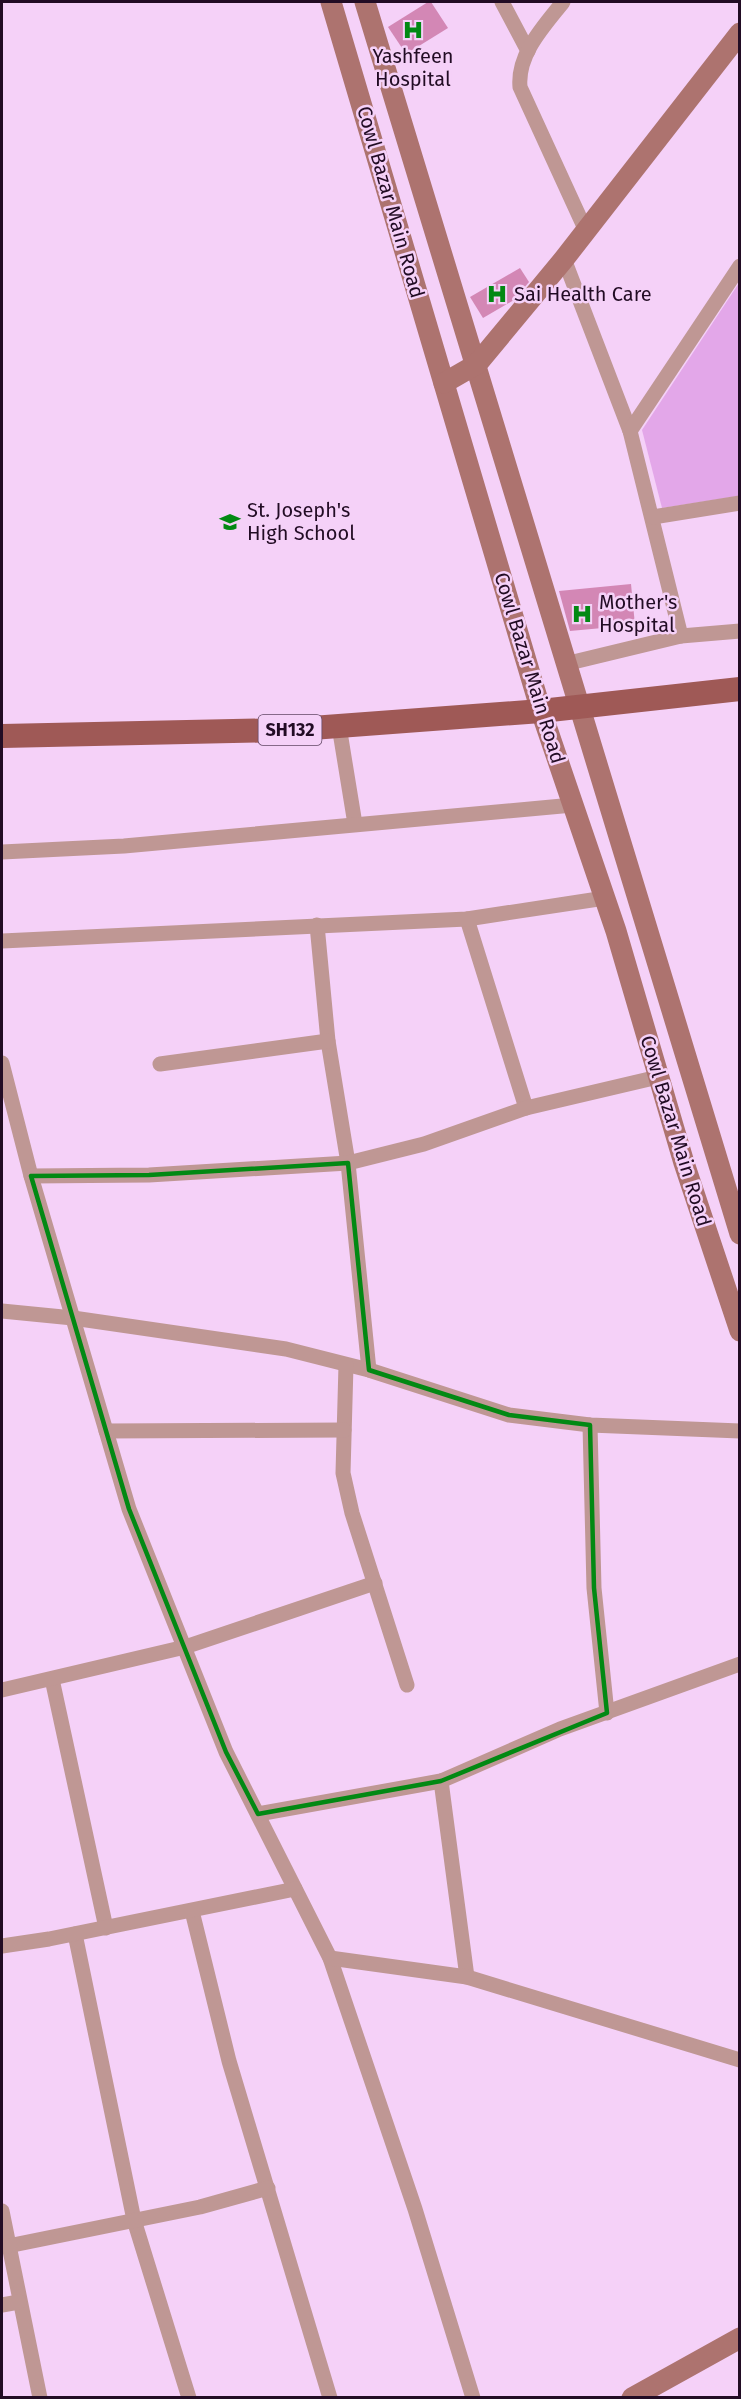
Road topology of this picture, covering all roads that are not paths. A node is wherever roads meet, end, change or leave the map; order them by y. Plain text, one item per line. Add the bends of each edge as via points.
1 (331, 2) edge
2 (365, 2) edge
3 (502, 2) edge
4 (563, 2) edge
5 (740, 33) edge
6 (528, 51) junction
7 (586, 231) junction
8 (564, 259) junction
9 (740, 266) edge
10 (477, 364) junction
11 (444, 382) junction
12 (630, 431) junction
13 (740, 503) edge
14 (653, 517) junction
15 (740, 631) edge
16 (681, 636) junction
17 (566, 664) junction
18 (740, 689) edge
19 (578, 706) junction
20 (541, 711) junction
21 (339, 726) junction
22 (2, 736) edge
23 (573, 805) junction
24 (355, 824) junction
25 (2, 852) edge
26 (604, 898) junction
27 (467, 919) junction
28 (317, 925) junction
29 (2, 941) edge
30 (328, 1041) junction
31 (2, 1063) edge
32 (160, 1064) dead end
33 (658, 1077) junction
34 (526, 1107) junction
35 (348, 1163) junction
36 (31, 1176) junction
37 (740, 1233) edge
38 (2, 1311) edge
39 (73, 1318) junction
40 (740, 1331) edge
41 (346, 1365) junction
42 (369, 1370) junction
43 (590, 1425) junction
44 (344, 1430) junction
45 (106, 1431) junction
46 (740, 1431) edge
47 (375, 1583) junction
48 (185, 1647) junction
49 (740, 1664) edge
50 (52, 1679) junction
51 (407, 1685) dead end
52 (2, 1690) edge
53 (607, 1713) junction
54 (441, 1781) junction
55 (258, 1814) junction
56 (295, 1890) junction
57 (192, 1911) junction
58 (105, 1928) junction
59 (75, 1934) junction
60 (2, 1946) edge
61 (330, 1958) junction
62 (467, 1977) junction
63 (740, 2060) edge
64 (267, 2188) junction
65 (2, 2211) edge
66 (135, 2220) junction
67 (8, 2246) junction
68 (19, 2302) junction
69 (2, 2305) edge
70 (740, 2338) edge
71 (40, 2397) edge
72 (189, 2397) edge
73 (330, 2397) edge
74 (473, 2397) edge
75 (632, 2397) edge

1 - 11 street, Cowl Bazar Main Road
2 - 10 street, Cowl Bazar Main Road
3 - 6 street
4 - 6 street
5 - 7 street
6 - 7 street via 521,64 520,87
7 - 8 street
8 - 10 street
8 - 12 street
9 - 12 street
10 - 11 street
10 - 17 street, Cowl Bazar Main Road
11 - 20 street, Cowl Bazar Main Road
12 - 14 street
13 - 14 street
14 - 16 street
15 - 16 street
16 - 17 street
17 - 19 street, Cowl Bazar Main Road
18 - 19 main road, SH132
19 - 20 main road, SH132
19 - 37 street, Cowl Bazar Main Road
20 - 21 main road, SH132
20 - 23 street, Cowl Bazar Main Road
21 - 22 main road, SH132
21 - 24 street
23 - 24 street
23 - 26 street, Cowl Bazar Main Road
24 - 25 street via 124,846
26 - 27 street
26 - 33 street, Cowl Bazar Main Road
27 - 28 street
27 - 34 street
28 - 29 street
28 - 30 street
30 - 32 street
30 - 35 street
31 - 36 street
33 - 34 street
33 - 40 street, Cowl Bazar Main Road
34 - 35 street via 424,1144
35 - 36 street via 148,1175
35 - 42 street
36 - 39 street
38 - 39 street
39 - 41 street via 286,1349
39 - 45 street
41 - 42 street
41 - 44 street
42 - 43 street via 509,1415
43 - 46 street
43 - 53 street via 594,1587
44 - 45 street
44 - 47 street via 343,1473
45 - 48 street via 129,1509
47 - 48 street
47 - 51 street
48 - 50 street
48 - 55 street via 226,1752
49 - 53 street
50 - 52 street
50 - 58 street
53 - 54 street via 560,1729
54 - 55 street
54 - 62 street
55 - 56 street
56 - 57 street
56 - 61 street
57 - 58 street
57 - 64 street via 229,2061
58 - 59 street
59 - 60 street
59 - 66 street
61 - 62 street
61 - 74 street via 415,2209
62 - 63 street
64 - 66 street
64 - 73 street
65 - 67 street
66 - 67 street
66 - 72 street
67 - 68 street
68 - 69 street
68 - 71 street
70 - 75 street

